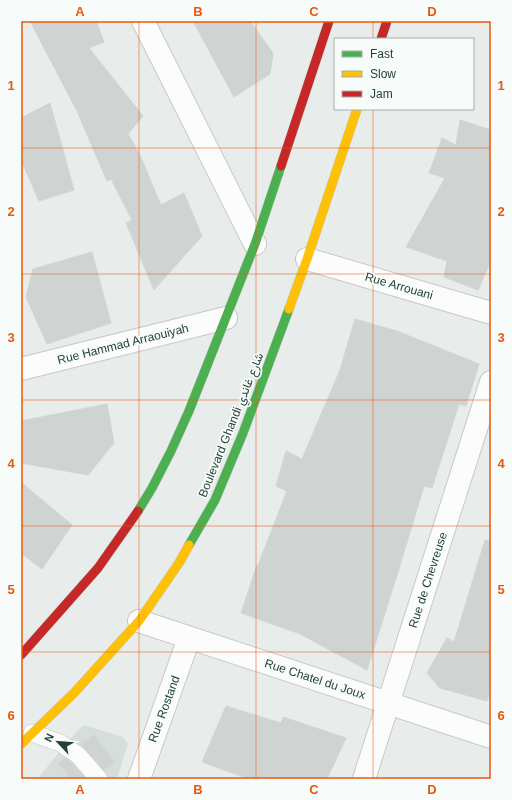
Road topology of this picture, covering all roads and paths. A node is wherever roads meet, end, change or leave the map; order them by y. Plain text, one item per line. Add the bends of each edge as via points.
1 (144, 21) edge
2 (329, 21) edge
3 (387, 21) edge
4 (381, 38) edge
5 (357, 110) edge
6 (254, 244) junction
7 (307, 259) junction
8 (491, 313) edge
9 (226, 318) junction
10 (21, 369) edge
11 (491, 382) edge
12 (139, 621) junction
13 (189, 638) junction
14 (21, 655) edge
15 (389, 703) junction
16 (491, 737) edge
17 (27, 739) edge
18 (99, 779) edge
19 (139, 779) edge
20 (364, 779) edge

1 - 6 street
2 - 6 main road
3 - 4 main road
5 - 7 main road, Boulevard Ghandi شارع غاندي
6 - 9 main road
7 - 8 street, Rue Arrouani
7 - 12 main road, Boulevard Ghandi شارع غاندي via 243,433 215,500 179,563
9 - 10 street, Rue Hammad Arraouiyah
9 - 14 main road via 189,411 152,488 98,568
11 - 15 street, Rue de Chevreuse
12 - 13 street, Rue Chatel du Joux
12 - 17 main road, Boulevard Ghandi شارع غاندي via 74,693
13 - 15 street, Rue Chatel du Joux
13 - 19 street, Rue Rostand
15 - 16 street, Rue Chatel du Joux
15 - 20 street, Rue de Chevreuse
17 - 18 lane via 60,743 78,755

